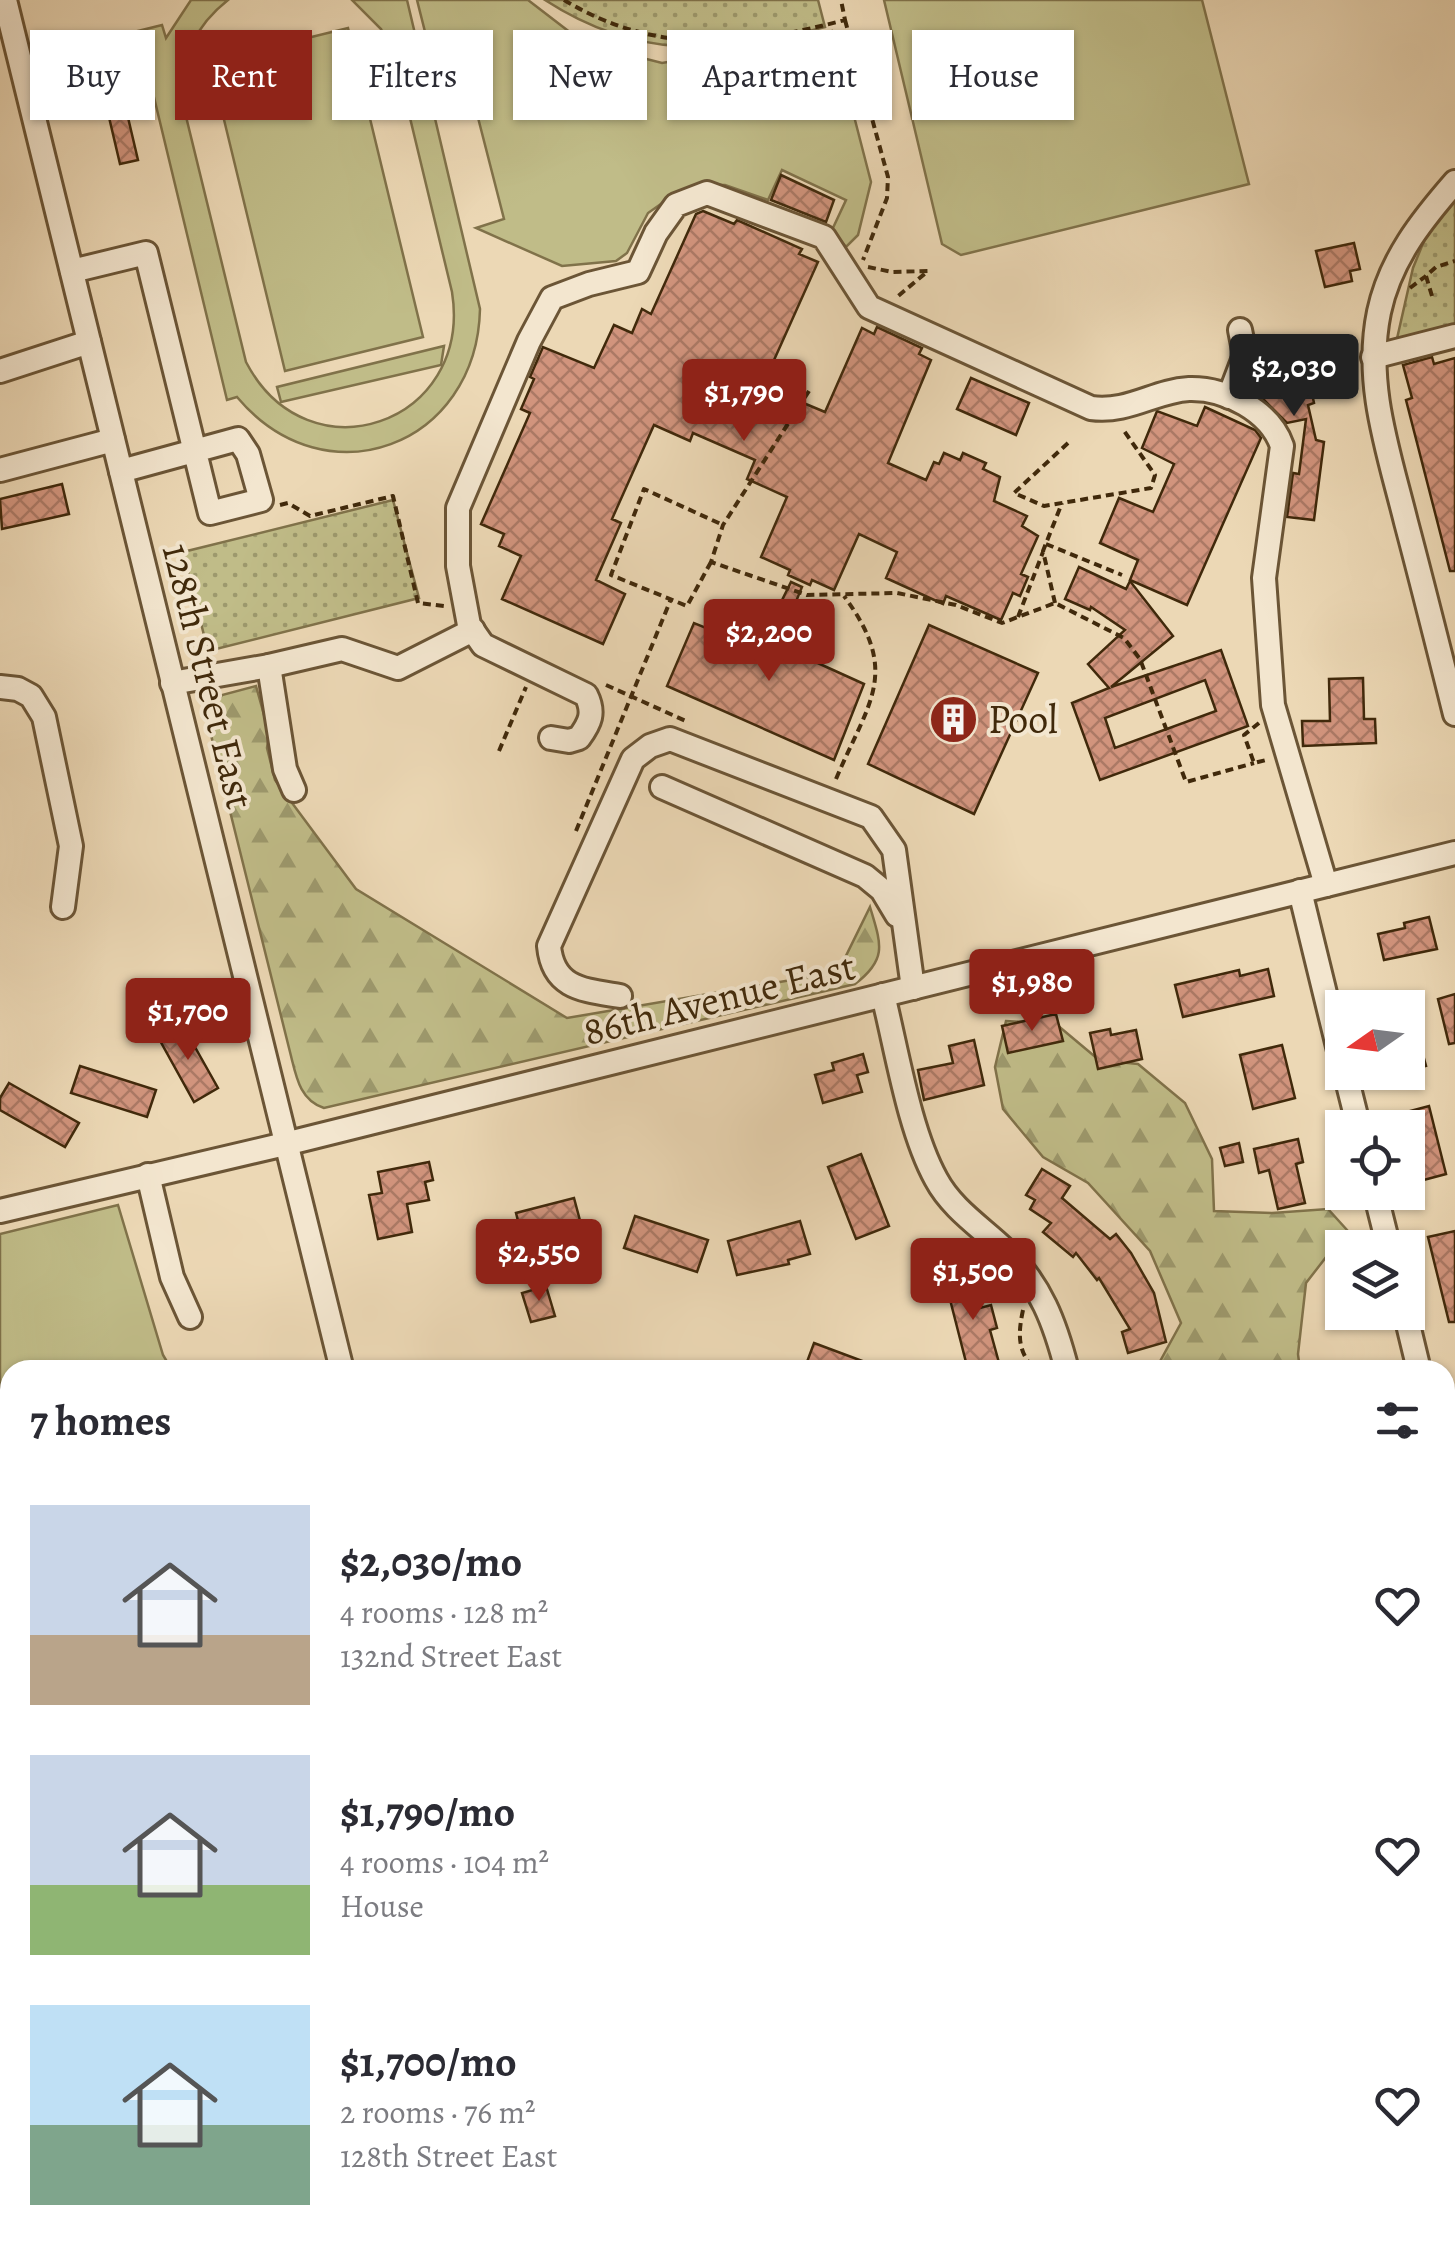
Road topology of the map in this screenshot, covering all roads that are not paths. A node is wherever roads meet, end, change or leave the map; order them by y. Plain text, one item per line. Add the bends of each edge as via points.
1 (5, 0) edge
2 (1455, 182) edge
3 (72, 271) junction
4 (1240, 330) dead end
5 (1455, 336) edge
6 (89, 342) junction
7 (1374, 357) junction
8 (0, 370) edge
9 (1229, 397) junction
10 (113, 440) junction
11 (0, 470) edge
12 (120, 471) junction
13 (472, 630) junction
14 (269, 666) junction
15 (172, 683) junction
16 (0, 687) edge
17 (1455, 714) edge
18 (551, 738) dead end
19 (662, 788) dead end
20 (294, 790) dead end
21 (1455, 853) edge
22 (1326, 885) junction
23 (1300, 892) junction
24 (64, 907) dead end
25 (904, 927) junction
26 (912, 988) junction
27 (1325, 994) edge
28 (620, 996) dead end
29 (883, 996) junction
30 (286, 1144) junction
31 (148, 1175) junction
32 (0, 1211) edge
33 (190, 1317) dead end
34 (1409, 1330) edge
35 (340, 1360) edge
36 (1065, 1360) edge
37 (1417, 1360) edge

1 - 3 street, 128th Street East
2 - 7 street via 1424,217 1391,274
3 - 6 street, 128th Street East
3 - 12 street via 146,254 194,449
4 - 9 street via 1245,355
5 - 7 street
6 - 8 street
6 - 10 street, 128th Street East
7 - 17 street via 1380,418
9 - 13 street via 1190,389 1111,411 1091,408 869,307 824,237 708,194 676,205 638,272 552,298 529,340 458,508 458,566
9 - 22 street via 1276,427 1282,446 1264,578 1273,704
10 - 11 street
10 - 12 street, 128th Street East
12 - 15 street, 128th Street East
13 - 14 street via 398,668 342,650
13 - 18 street via 483,645 586,696 592,715 579,738
14 - 15 street
14 - 20 street
15 - 30 street, 128th Street East
16 - 24 street via 24,692 44,717 71,846
19 - 25 street via 864,876 882,890
21 - 22 street, 86th Avenue East
22 - 23 street, 86th Avenue East
23 - 26 street, 86th Avenue East
23 - 27 street
25 - 26 street
25 - 28 street via 894,850 872,816 670,739 633,759 549,946 551,967 561,979
26 - 29 street, 86th Avenue East
29 - 30 street, 86th Avenue East
29 - 36 street via 936,1179 1038,1289
30 - 31 street, 86th Avenue East
30 - 35 street, 128th Street East
31 - 32 street, 86th Avenue East
31 - 33 street via 172,1277
34 - 37 street

